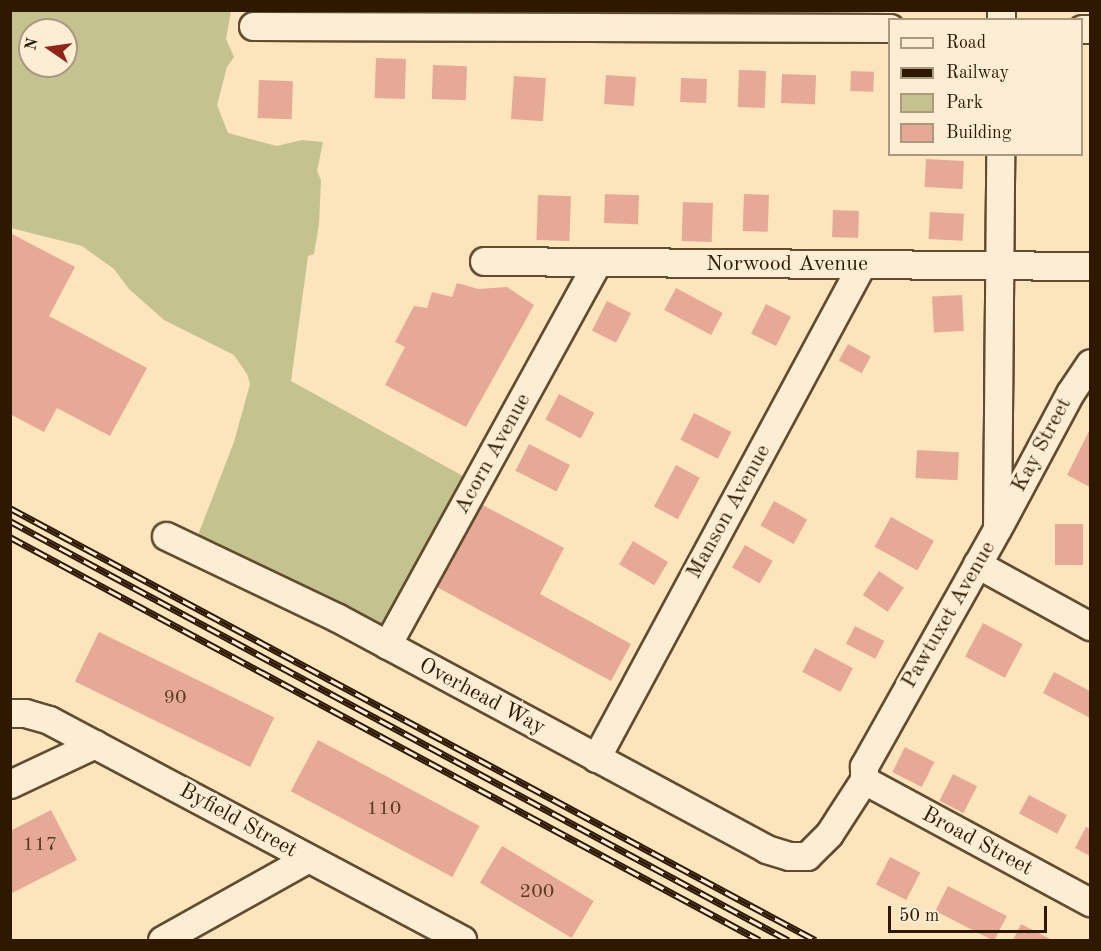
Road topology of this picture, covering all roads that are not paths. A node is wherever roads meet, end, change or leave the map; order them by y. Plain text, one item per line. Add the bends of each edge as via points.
1 (325, 18) edge
2 (253, 26) dead end
3 (888, 28) edge
4 (1000, 156) edge
5 (484, 261) dead end
6 (597, 263) junction
7 (1000, 265) junction
8 (861, 266) junction
9 (1090, 266) edge
10 (1090, 363) edge
11 (997, 529) junction
12 (166, 536) dead end
13 (977, 564) junction
14 (1090, 626) edge
15 (387, 645) junction
16 (10, 713) edge
17 (95, 744) junction
18 (596, 758) junction
19 (864, 780) junction
20 (10, 784) edge
21 (797, 856) joint
22 (307, 859) junction
23 (1090, 902) edge
24 (162, 940) edge
25 (462, 940) edge

1 - 2 street
1 - 3 street
4 - 7 street, Pawtuxet Avenue
5 - 6 street, Norwood Avenue
6 - 8 street, Norwood Avenue
6 - 15 street, Acorn Avenue
7 - 8 street, Norwood Avenue
7 - 9 street, Norwood Avenue
7 - 11 street, Pawtuxet Avenue
8 - 18 street, Manson Avenue
10 - 11 street, Kay Street
11 - 13 street, Pawtuxet Avenue
12 - 15 street, Overhead Way
13 - 14 street
13 - 19 street, Pawtuxet Avenue via 864,766
15 - 18 street, Overhead Way
16 - 17 street, Byfield Street via 35,715
17 - 20 street
17 - 22 street, Byfield Street
18 - 21 street, Overhead Way via 766,849
19 - 21 street, Pawtuxet Avenue via 816,850 807,856
19 - 23 street, Broad Street
22 - 24 street
22 - 25 street, Byfield Street

